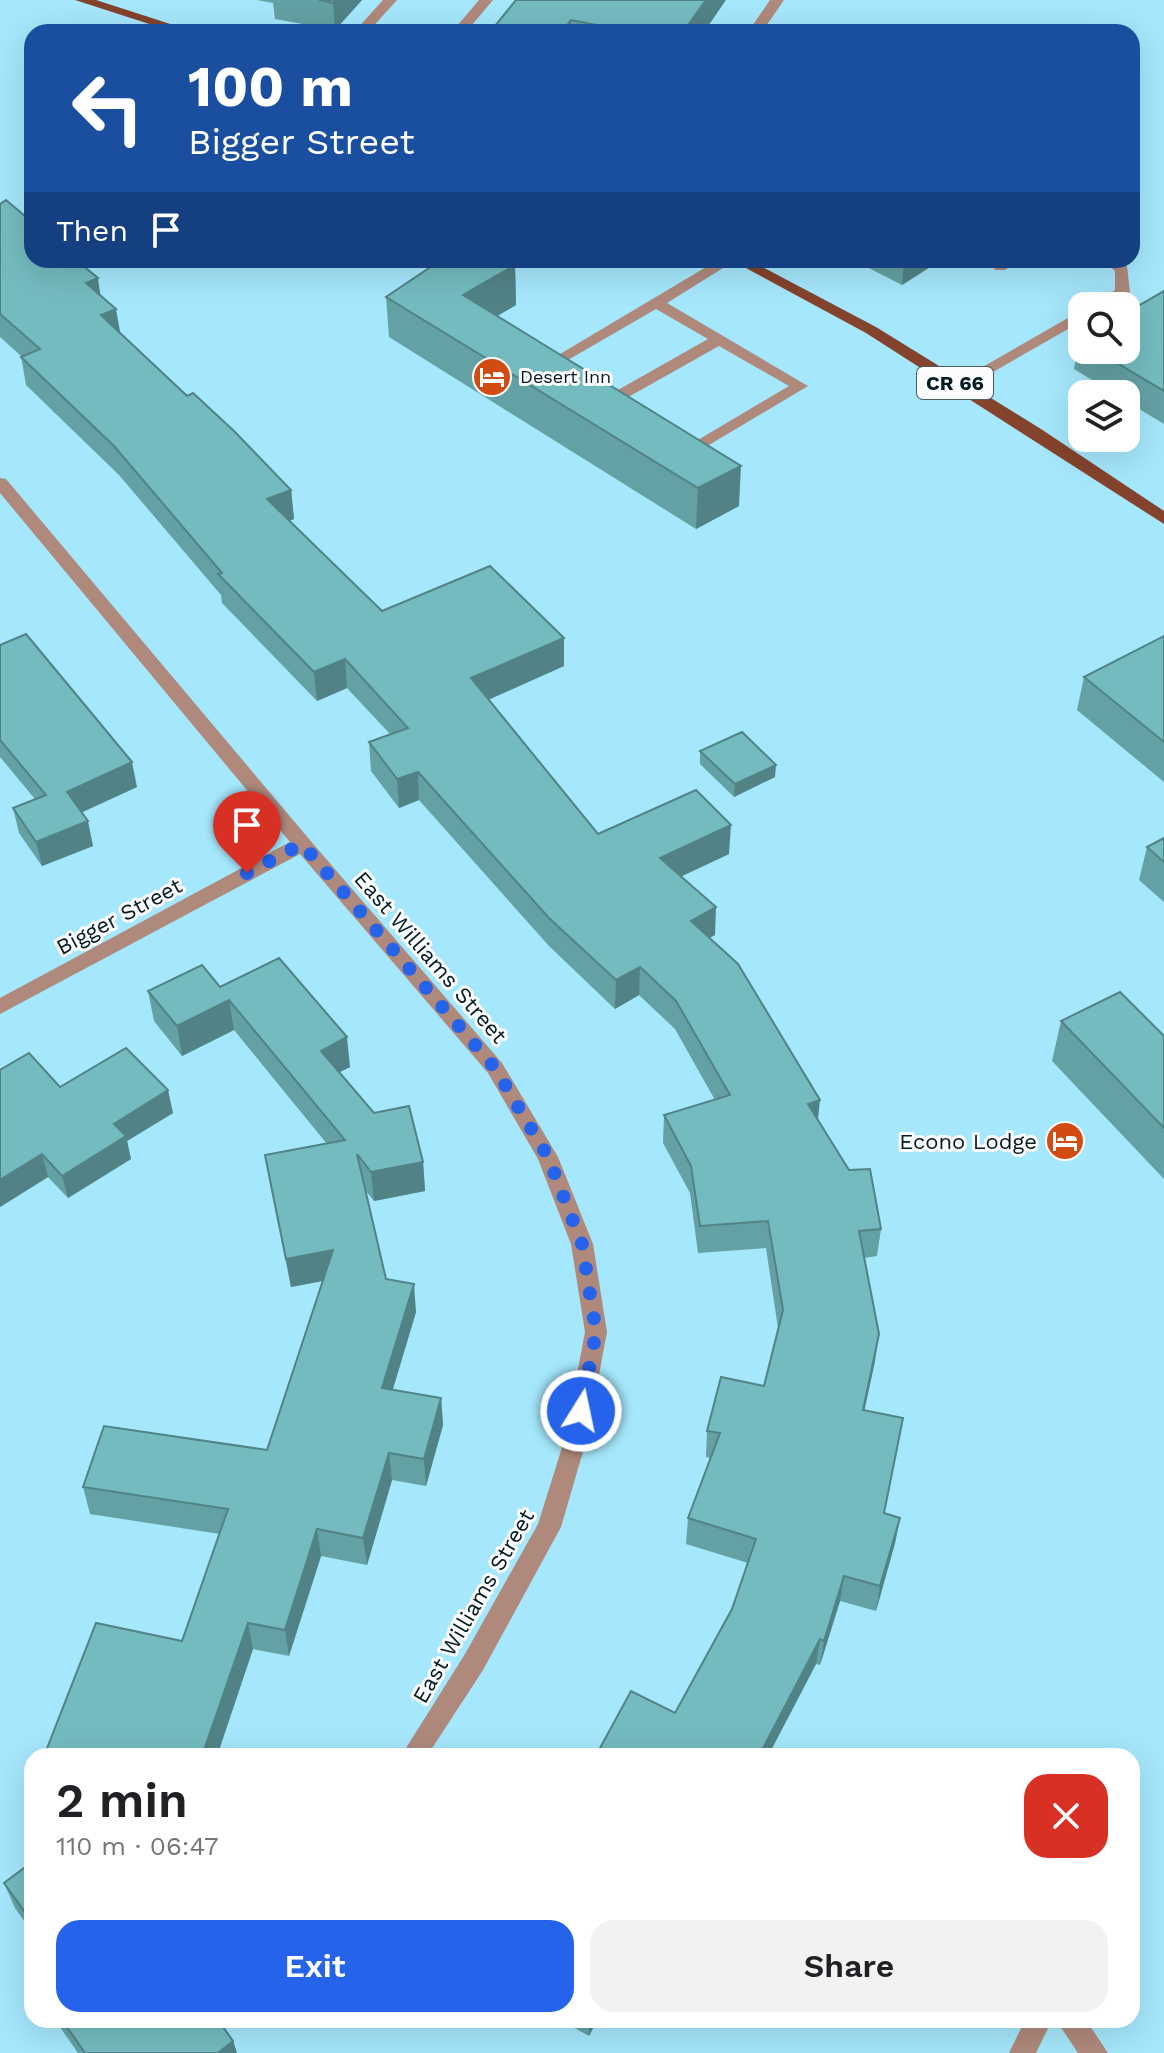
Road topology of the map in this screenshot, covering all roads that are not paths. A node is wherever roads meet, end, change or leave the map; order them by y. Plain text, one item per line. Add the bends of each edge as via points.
1 (82, 0) edge
2 (390, 0) edge
3 (486, 0) edge
4 (777, 0) edge
5 (162, 24) edge
6 (368, 24) edge
7 (466, 24) edge
8 (760, 24) edge
9 (715, 268) edge
10 (753, 268) edge
11 (1121, 268) edge
12 (1122, 292) edge
13 (656, 303) junction
14 (1068, 323) edge
15 (720, 339) junction
16 (563, 357) edge
17 (959, 385) junction
18 (600, 406) edge
19 (682, 456) edge
20 (0, 483) edge
21 (1164, 519) edge
22 (302, 844) junction
23 (0, 1007) edge
24 (418, 1748) edge
25 (1035, 2028) edge
26 (1075, 2028) edge
27 (1022, 2053) edge
28 (1095, 2053) edge

1 - 5 main road
2 - 6 street
3 - 7 street
4 - 8 street
9 - 13 street
10 - 17 main road, CR 66 via 871,330
11 - 12 street
13 - 15 street
13 - 16 street
14 - 17 street
15 - 18 street
15 - 19 street via 800,386
17 - 21 main road, CR 66
20 - 22 street, East Williams Street
22 - 23 street, Bigger Street
22 - 24 street, East Williams Street via 495,1068 548,1157 582,1244 596,1332 576,1438 549,1527 474,1662
25 - 27 street
26 - 28 street

